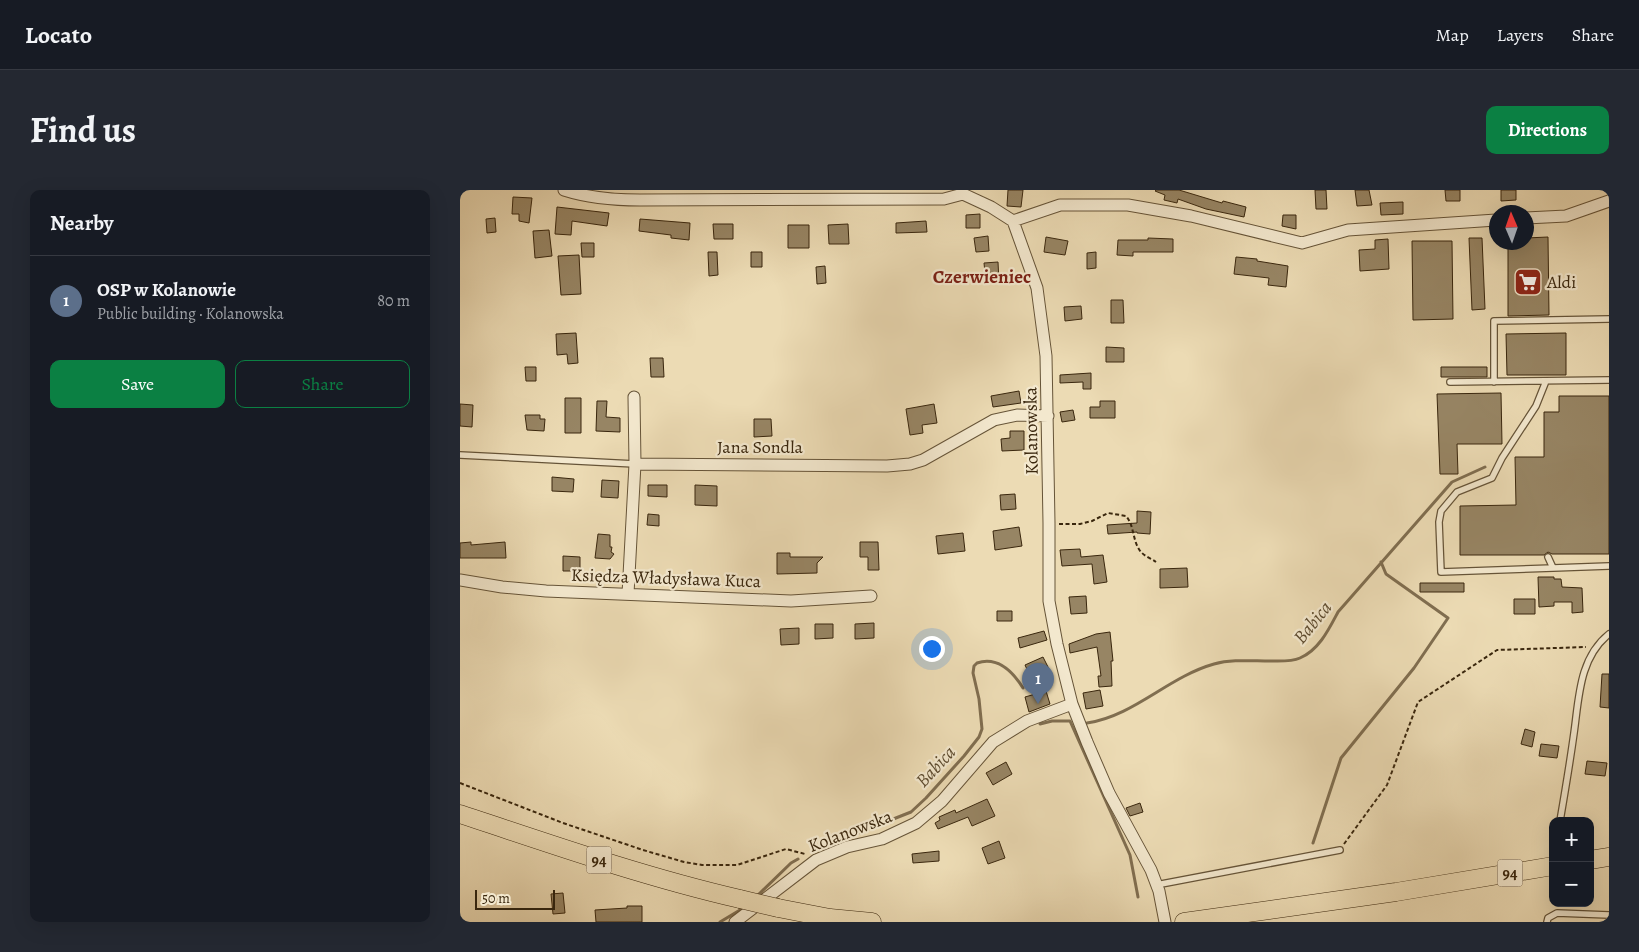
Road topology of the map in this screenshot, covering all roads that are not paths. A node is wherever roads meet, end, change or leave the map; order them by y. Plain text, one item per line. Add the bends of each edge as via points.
1 (564, 190) edge
2 (963, 192) edge
3 (1609, 201) edge
4 (1534, 218) edge
5 (1489, 220) edge
6 (1013, 221) junction
7 (1609, 319) edge
8 (1609, 380) edge
9 (1546, 381) junction
10 (1450, 382) dead end
11 (1494, 382) junction
12 (634, 397) dead end
13 (1048, 416) junction
14 (460, 455) edge
15 (635, 464) junction
16 (1548, 557) dead end
17 (1609, 566) edge
18 (1553, 568) junction
19 (460, 580) edge
20 (628, 594) junction
21 (871, 596) dead end
22 (1609, 634) edge
23 (1072, 704) junction
24 (460, 814) edge
25 (1561, 817) edge
26 (1340, 850) road end
27 (1609, 857) edge
28 (1594, 859) edge
29 (1549, 867) edge
30 (1156, 885) junction
31 (1609, 915) edge
32 (735, 922) edge
33 (872, 922) edge
34 (1166, 922) edge
35 (1184, 922) edge
36 (1547, 922) edge

1 - 2 street via 610,200 944,199
2 - 6 street
3 - 4 street via 1566,216
5 - 6 street via 1348,230 1302,243 1191,216 1128,205 1060,205
6 - 13 street, Kolanowska via 1037,288 1046,356
7 - 11 lane via 1494,321
8 - 9 lane
9 - 11 lane
9 - 18 lane via 1536,406 1492,478 1458,492 1441,511 1439,553 1440,572
10 - 11 lane
12 - 15 street
13 - 15 street, Jana Sondla via 1017,415 994,420 910,464
13 - 23 street, Kolanowska via 1049,601
14 - 15 lane, Jana Sondla
15 - 20 street
16 - 18 lane
17 - 18 lane
19 - 20 street, Księdza Władysława Kuca via 546,591
20 - 21 street, Księdza Władysława Kuca via 791,601
22 - 25 lane via 1587,662 1580,686
23 - 30 street, Kolanowska via 1109,792
23 - 32 street, Kolanowska via 1027,721 993,742 942,801 916,823 882,840 847,847 816,860
24 - 33 main road, 94, bridge via 690,888 830,918
26 - 30 lane
27 - 28 main road
29 - 35 main road, 94
30 - 34 street, Kolanowska
31 - 36 lane via 1557,913

